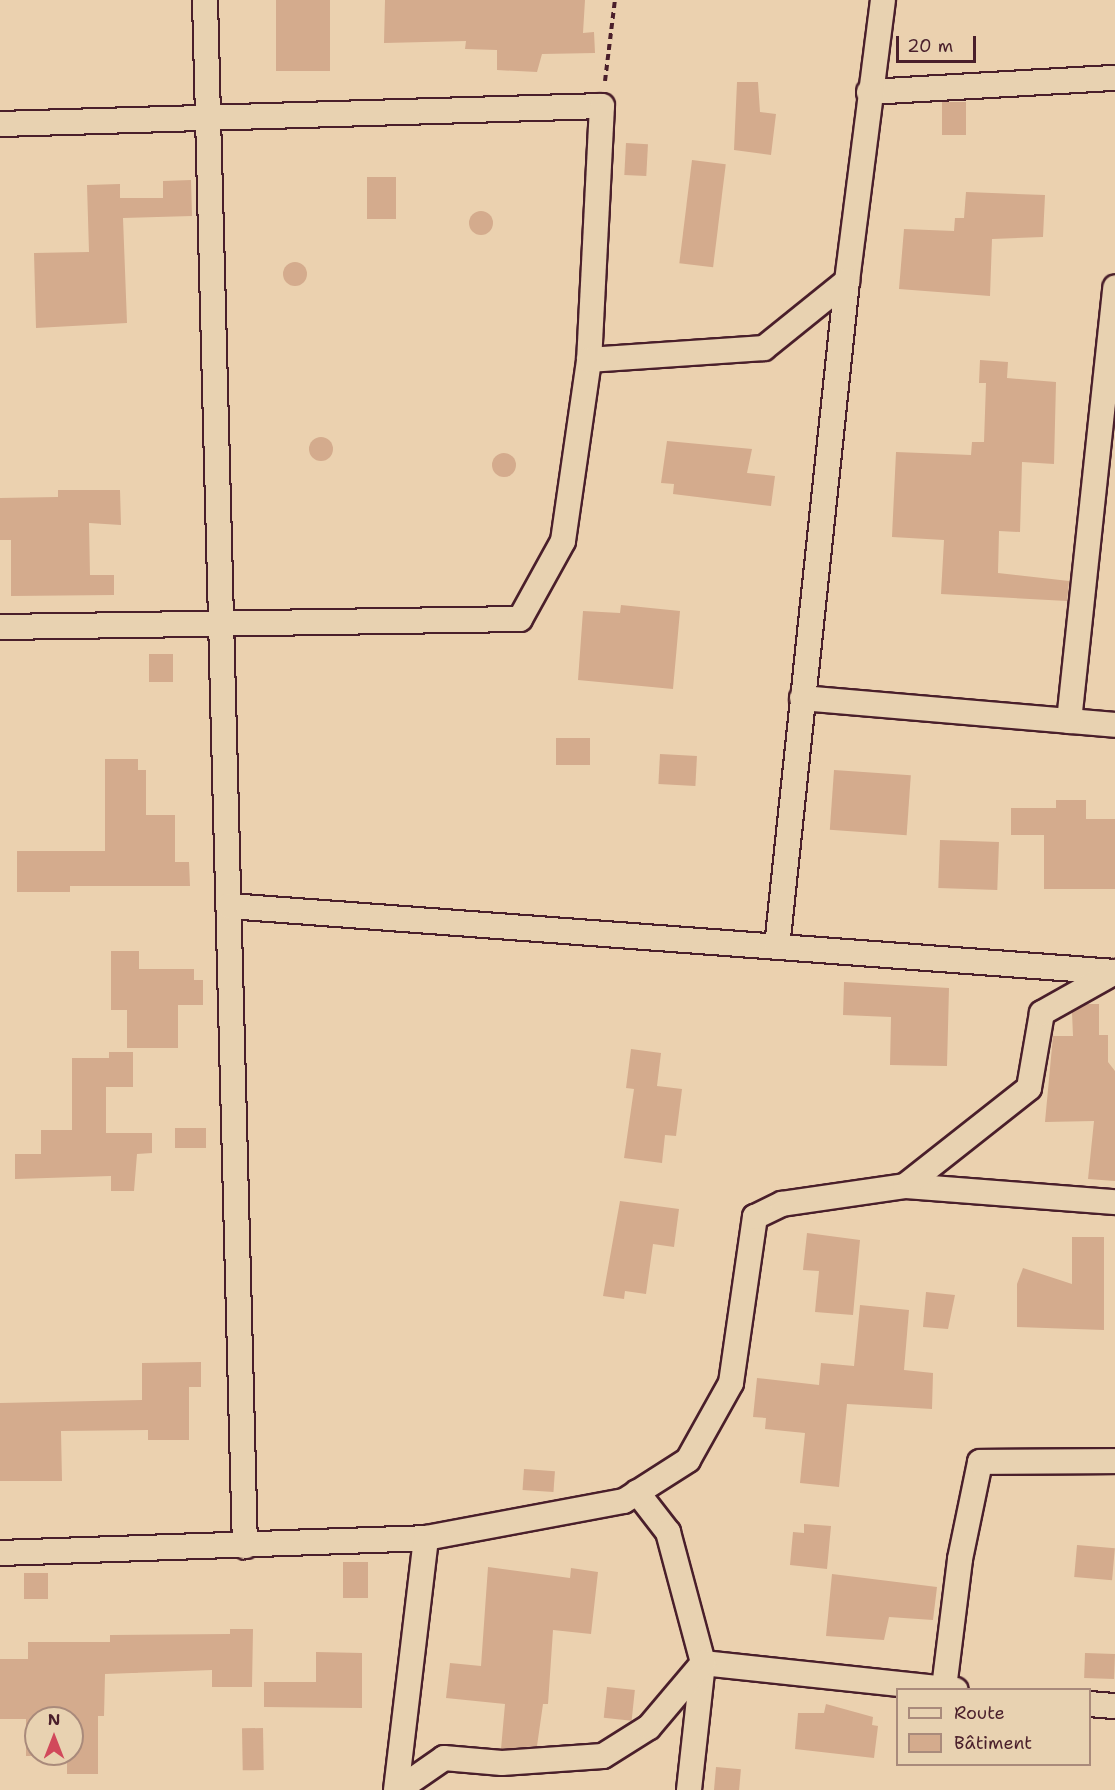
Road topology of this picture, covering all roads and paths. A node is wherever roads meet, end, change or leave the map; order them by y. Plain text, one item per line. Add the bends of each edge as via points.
1 (205, 0) edge
2 (615, 0) edge
3 (883, 0) edge
4 (1115, 78) edge
5 (869, 92) junction
6 (602, 106) junction
7 (207, 120) junction
8 (0, 124) edge
9 (846, 281) junction
10 (1115, 287) edge
11 (589, 360) junction
12 (221, 622) junction
13 (0, 627) edge
14 (802, 698) junction
15 (1069, 721) junction
16 (1115, 725) edge
17 (229, 906) junction
18 (777, 947) junction
19 (1115, 972) edge
20 (905, 1186) junction
21 (1115, 1202) edge
22 (1115, 1461) edge
23 (637, 1492) junction
24 (426, 1538) junction
25 (245, 1546) junction
26 (0, 1553) edge
27 (703, 1663) junction
28 (940, 1688) edge
29 (950, 1688) edge
30 (1091, 1704) edge
31 (1115, 1706) edge
32 (397, 1790) edge
33 (689, 1790) edge

1 - 7 street
2 - 6 path
3 - 5 street
4 - 5 street
5 - 9 street
6 - 7 street
6 - 11 street
7 - 8 street
7 - 12 street
9 - 11 street via 764,348
9 - 14 street
10 - 15 street
11 - 12 street via 563,541 520,619
12 - 13 street
12 - 17 street
14 - 15 street
14 - 18 street
15 - 16 street
17 - 18 street
17 - 25 street
18 - 19 street
19 - 20 street via 1042,1013 1029,1088
20 - 21 street
20 - 23 street via 782,1204 755,1217 730,1383 688,1460
22 - 29 street via 980,1462 960,1559
23 - 24 street via 624,1501
23 - 27 street via 668,1532
24 - 25 street
24 - 32 street
25 - 26 street
27 - 28 street
27 - 32 street via 649,1726 603,1756 502,1763 444,1758
27 - 33 street
30 - 31 street

